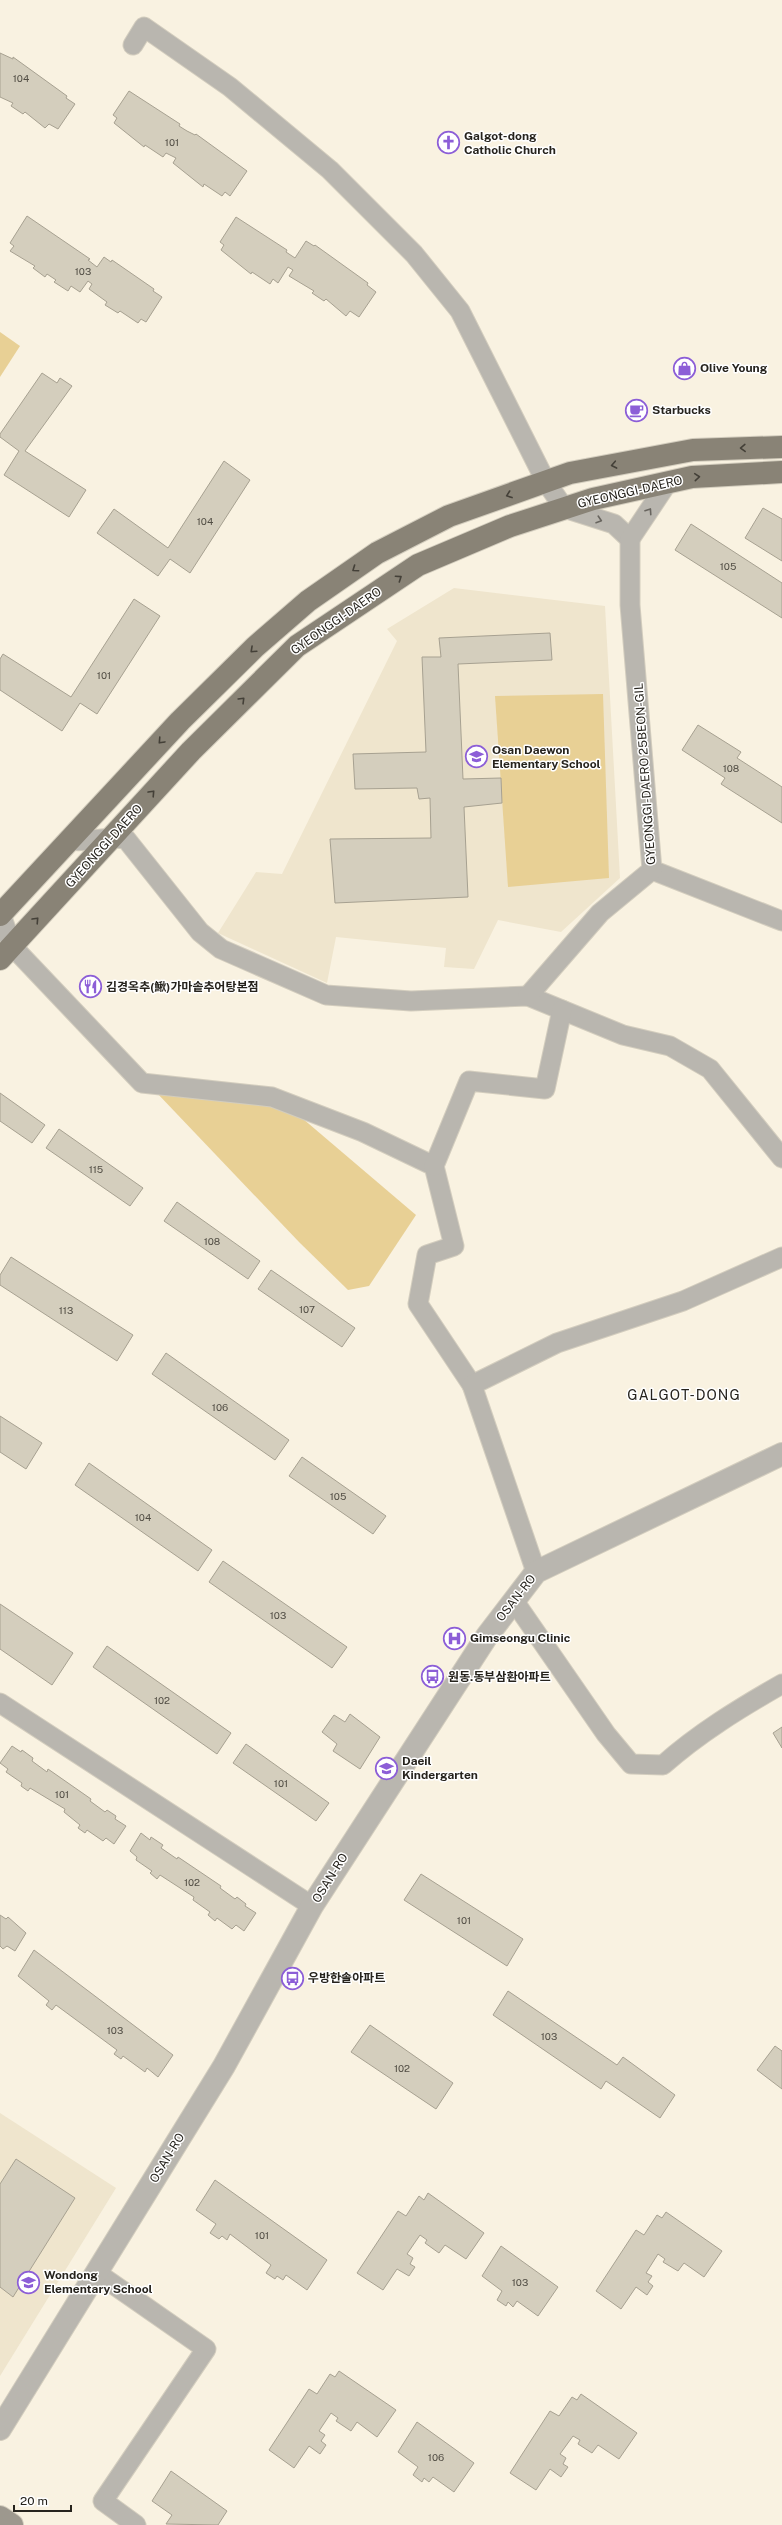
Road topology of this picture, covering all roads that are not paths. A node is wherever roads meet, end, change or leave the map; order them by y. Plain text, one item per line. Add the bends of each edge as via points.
1 (133, 45) dead end
2 (782, 447) edge
3 (782, 472) edge
4 (546, 482) junction
5 (668, 482) junction
6 (564, 508) junction
7 (630, 539) junction
8 (111, 837) junction
9 (68, 840) junction
10 (652, 870) junction
11 (1, 914) edge
12 (782, 921) edge
13 (6, 953) edge
14 (528, 996) junction
15 (562, 1010) junction
16 (780, 1153) edge
17 (434, 1166) junction
18 (782, 1257) edge
19 (472, 1385) junction
20 (782, 1454) edge
21 (536, 1572) junction
22 (514, 1600) junction
23 (782, 1684) edge
24 (0, 1703) edge
25 (312, 1906) junction
26 (97, 2273) junction
27 (0, 2429) edge
28 (0, 2517) edge
29 (12, 2525) edge
30 (136, 2525) edge

1 - 4 street via 144,27 230,87 330,170 414,254 460,311
2 -> 4 main road via 693,450 570,473
5 -> 3 main road, GYEONGGI-DAERO via 692,477
4 - 6 street
4 -> 9 main road via 449,516 377,553 308,601 255,647 185,716
5 - 6 main road, GYEONGGI-DAERO
7 -> 5 street
6 -> 7 street via 614,524
8 -> 6 main road, GYEONGGI-DAERO via 191,751 297,646 418,565 510,526
7 - 10 street, GYEONGGI-DAERO 25BEON-GIL via 630,606
8 - 9 street
13 -> 8 main road, GYEONGGI-DAERO
8 - 14 street via 126,839 200,932 221,949 326,995 411,1001
9 - 11 main road
10 - 12 street, GYEONGGI-DAERO 25BEON-GIL
10 - 14 street via 600,913
11 - 13 street
13 - 17 street via 142,1083 272,1097 363,1132
14 - 15 street
15 - 16 street via 623,1035 670,1046 710,1069
15 - 17 street via 546,1089 469,1081
17 - 19 street via 454,1246 427,1255 418,1304
18 - 19 street via 683,1301 557,1342
19 - 21 street
20 - 21 street, OSAN-RO
21 - 22 street, OSAN-RO
22 - 23 street via 606,1734 631,1764 663,1765 687,1744 726,1717
22 - 25 street, OSAN-RO via 487,1636
24 - 25 street
25 - 26 street, OSAN-RO via 224,2066
26 - 27 street, OSAN-RO
26 - 30 street via 206,2349 103,2501
28 - 29 main road

